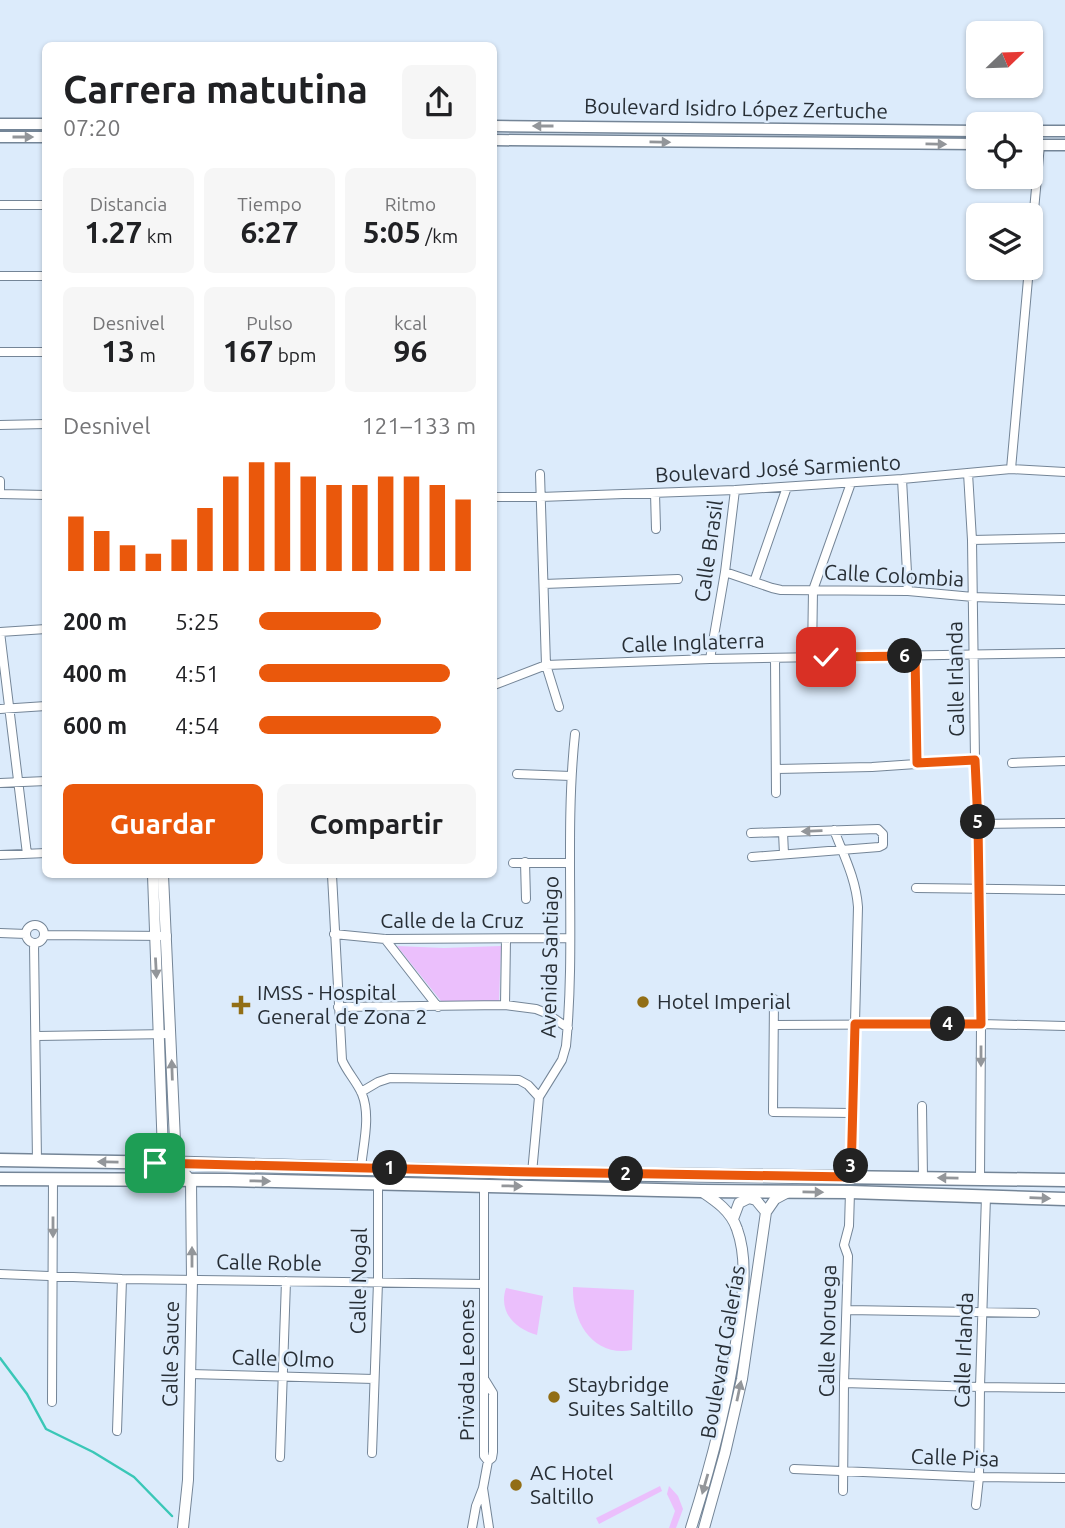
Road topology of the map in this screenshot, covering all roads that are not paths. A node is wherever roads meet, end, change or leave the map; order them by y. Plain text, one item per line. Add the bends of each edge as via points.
1 (0, 124) edge
2 (42, 124) edge
3 (497, 126) edge
4 (632, 127) junction
5 (754, 128) junction
6 (896, 130) junction
7 (966, 131) edge
8 (1043, 131) edge
9 (1065, 131) edge
10 (0, 137) edge
11 (42, 137) edge
12 (497, 140) edge
13 (632, 141) junction
14 (754, 142) junction
15 (895, 144) junction
16 (966, 144) edge
17 (1043, 145) edge
18 (1065, 145) edge
19 (0, 205) edge
20 (42, 205) edge
21 (0, 276) edge
22 (42, 276) edge
23 (1027, 280) edge
24 (0, 352) edge
25 (42, 352) edge
26 (42, 424) edge
27 (0, 425) edge
28 (1010, 469) junction
29 (1065, 471) edge
30 (968, 473) junction
31 (540, 474) dead end
32 (902, 479) junction
33 (0, 481) edge
34 (850, 483) junction
35 (786, 487) junction
36 (736, 490) junction
37 (655, 493) junction
38 (0, 494) edge
39 (42, 495) edge
40 (497, 497) edge
41 (540, 497) junction
42 (656, 528) dead end
43 (1065, 538) edge
44 (972, 540) junction
45 (725, 572) junction
46 (678, 579) dead end
47 (754, 582) junction
48 (544, 584) junction
49 (813, 590) junction
50 (908, 592) junction
51 (972, 597) junction
52 (1065, 600) edge
53 (42, 629) edge
54 (0, 632) edge
55 (1065, 653) edge
56 (975, 655) junction
57 (915, 656) junction
58 (812, 657) junction
59 (710, 659) junction
60 (775, 659) junction
61 (546, 666) junction
62 (497, 684) edge
63 (42, 706) edge
64 (559, 708) dead end
65 (4, 709) edge
66 (575, 734) dead end
67 (975, 760) junction
68 (1065, 761) edge
69 (917, 763) junction
70 (1012, 763) dead end
71 (777, 769) junction
72 (517, 774) dead end
73 (571, 776) junction
74 (42, 781) edge
75 (18, 782) junction
76 (0, 783) edge
77 (776, 793) dead end
78 (1065, 822) edge
79 (978, 824) junction
80 (834, 830) junction
81 (751, 832) dead end
82 (783, 832) junction
83 (842, 850) junction
84 (42, 853) edge
85 (27, 854) junction
86 (784, 854) junction
87 (0, 855) edge
88 (752, 857) dead end
89 (525, 862) junction
90 (513, 863) dead end
91 (569, 863) junction
92 (153, 878) edge
93 (163, 878) edge
94 (332, 878) edge
95 (916, 888) dead end
96 (978, 889) junction
97 (1065, 890) edge
98 (526, 899) dead end
99 (0, 933) edge
100 (26, 934) junction
101 (45, 934) junction
102 (334, 934) junction
103 (154, 935) junction
104 (167, 936) junction
105 (570, 938) junction
106 (385, 939) junction
107 (506, 939) junction
108 (34, 944) junction
109 (774, 999) dead end
110 (505, 1005) junction
111 (338, 1007) junction
112 (438, 1007) junction
113 (855, 1024) junction
114 (981, 1024) junction
115 (774, 1025) junction
116 (1065, 1026) edge
117 (568, 1028) junction
118 (159, 1034) junction
119 (171, 1034) junction
120 (37, 1036) junction
121 (361, 1092) junction
122 (539, 1097) junction
123 (922, 1106) dead end
124 (162, 1111) junction
125 (174, 1111) junction
126 (852, 1113) junction
127 (0, 1160) edge
128 (37, 1161) junction
129 (169, 1163) junction
130 (361, 1168) junction
131 (532, 1172) junction
132 (851, 1177) junction
133 (53, 1178) junction
134 (923, 1178) junction
135 (0, 1179) edge
136 (980, 1179) junction
137 (1065, 1180) edge
138 (164, 1181) junction
139 (191, 1181) junction
140 (378, 1183) junction
141 (484, 1186) junction
142 (701, 1191) junction
143 (789, 1192) junction
144 (850, 1192) junction
145 (986, 1196) junction
146 (1065, 1199) edge
147 (766, 1212) junction
148 (733, 1219) junction
149 (0, 1274) edge
150 (53, 1277) junction
151 (122, 1279) junction
152 (192, 1279) junction
153 (286, 1281) junction
154 (378, 1282) junction
155 (484, 1284) junction
156 (847, 1310) junction
157 (982, 1313) junction
158 (1035, 1313) dead end
159 (190, 1374) junction
160 (282, 1376) junction
161 (374, 1379) junction
162 (844, 1383) junction
163 (980, 1387) junction
164 (1065, 1388) edge
165 (52, 1402) dead end
166 (117, 1431) dead end
167 (372, 1453) dead end
168 (280, 1457) dead end
169 (794, 1469) dead end
170 (843, 1472) junction
171 (979, 1477) junction
172 (1065, 1478) edge
173 (483, 1488) junction
174 (844, 1491) dead end
175 (976, 1505) dead end
176 (183, 1528) edge
177 (472, 1528) edge
178 (489, 1528) edge
179 (691, 1528) edge
180 (704, 1528) edge

1 - 2 main road
4 -> 3 main road, Boulevard Isidro López Zertuche
4 - 5 main road, Boulevard Isidro López Zertuche
4 - 13 main road
5 - 6 main road, Boulevard Isidro López Zertuche
5 - 14 main road
6 - 7 main road, Boulevard Isidro López Zertuche
6 - 15 main road
8 - 9 main road
10 -> 11 main road
12 - 13 main road, Boulevard Isidro López Zertuche
13 -> 14 main road, Boulevard Isidro López Zertuche
14 - 15 main road, Boulevard Isidro López Zertuche
15 -> 16 main road, Boulevard Isidro López Zertuche
17 - 18 main road
19 - 20 street
21 - 22 street
23 - 28 street
24 - 25 street
26 - 27 street
28 - 29 street, Boulevard José Sarmiento
28 - 30 street, Boulevard José Sarmiento
30 - 32 street, Boulevard José Sarmiento
30 - 44 street, Calle Irlanda
31 - 41 street
32 - 34 street, Boulevard José Sarmiento
32 - 50 street
33 - 38 street
34 - 35 street, Boulevard José Sarmiento
34 - 49 street
35 - 36 street, Boulevard José Sarmiento
35 - 47 street
36 - 37 street, Boulevard José Sarmiento
36 - 45 street, Calle Brasil
37 - 41 street, Boulevard José Sarmiento
37 - 42 street
38 - 39 street
40 - 41 street, Boulevard José Sarmiento
41 - 48 street
43 - 44 street
44 - 51 street, Calle Irlanda
45 - 47 street, Calle Colombia
45 - 59 street, Calle Brasil
46 - 48 street
47 - 49 street, Calle Colombia via 781,590
48 - 61 street
49 - 50 street, Calle Colombia
49 - 58 street
50 - 51 street, Calle Colombia
51 - 52 street, Calle Colombia
51 - 56 street, Calle Irlanda
53 - 54 street
54 - 65 street
55 - 56 street, Calle Inglaterra
56 - 57 street, Calle Inglaterra
56 - 67 street, Calle Irlanda
57 - 58 street, Calle Inglaterra
57 - 69 street
58 - 60 street, Calle Inglaterra
59 - 60 street, Calle Inglaterra
59 - 61 street, Calle Inglaterra
60 - 71 street
61 - 62 street, Calle Inglaterra
61 - 64 street
63 - 65 street
65 - 75 street
66 - 73 street, Avenida Santiago
67 - 69 street
67 - 79 street, Calle Irlanda
68 - 70 street
69 - 71 street
71 - 77 street
72 - 73 street
73 - 91 street, Avenida Santiago
74 - 75 street
75 - 76 street
75 - 85 street
78 - 79 street
79 - 96 street, Calle Irlanda
80 -> 82 street
80 - 83 street
80 - 83 street via 878,829 883,834 879,847
81 - 82 street
82 - 86 street
83 - 86 street
83 - 113 street via 857,890
84 - 85 street
85 - 87 street
86 - 88 street
89 - 90 street
89 - 91 street
89 - 98 street
91 - 105 street, Avenida Santiago
92 - 103 street
93 - 104 street
94 - 102 street
95 - 96 street
96 - 97 street
96 - 114 street, Calle Irlanda
99 - 100 street
100 - 101 street via 37,925
100 - 108 street
101 - 103 street
101 - 108 street
102 - 106 street, Calle de la Cruz
102 - 111 street
103 - 104 street
103 -> 118 street
104 - 119 street
105 - 107 street, Calle de la Cruz
105 - 117 street, Avenida Santiago
106 - 107 street, Calle de la Cruz
106 - 112 street
107 - 110 street
108 - 120 street
109 - 115 street
110 - 112 street
110 - 117 street via 536,1009
111 - 112 street
111 - 121 street via 342,1060
113 - 114 street
113 - 115 street
113 - 126 street
114 - 116 street
114 -> 136 street, Calle Irlanda
115 - 126 street via 773,1112
117 - 122 street, Avenida Santiago via 565,1054
118 - 119 street
118 - 120 street
118 - 124 street
125 -> 119 street
120 - 128 street
121 - 122 street via 390,1078 453,1078 519,1080
121 - 130 street via 365,1112
122 - 131 street, Avenida Santiago
123 - 134 street
124 - 125 street
124 - 129 street
125 - 129 street
126 - 132 street
127 - 128 main road
129 -> 128 main road
129 - 130 main road
129 - 138 street
129 - 139 street
130 - 131 main road
131 - 132 main road
132 - 134 main road
133 - 135 main road
133 - 138 main road
133 -> 150 street
136 -> 134 main road
136 - 137 main road
138 - 139 main road
139 -> 140 main road
152 -> 139 street, Calle Sauce
140 - 141 main road
140 - 154 street, Calle Nogal
141 -> 142 main road
141 - 155 street, Privada Leones
142 - 143 main road
142 - 148 street
143 -> 144 main road
143 - 147 street via 775,1199
144 - 145 main road
144 - 156 street, Calle Noruega via 844,1245
145 -> 146 main road
145 - 157 street, Calle Irlanda
147 - 148 street via 749,1199 740,1203
180 -> 147 street, Boulevard Galerías via 742,1379
148 -> 179 street, Boulevard Galerías via 742,1256 740,1321 723,1415
149 - 150 street, Calle Roble
150 - 151 street, Calle Roble
150 - 165 street
151 - 152 street, Calle Roble
151 - 166 street
152 - 153 street, Calle Roble
152 - 159 street, Calle Sauce
153 - 154 street, Calle Roble
153 - 160 street
154 - 155 street, Calle Roble
154 - 161 street, Calle Nogal
155 - 173 street, Privada Leones
156 - 157 street
156 - 162 street, Calle Noruega
157 - 158 street
157 - 163 street, Calle Irlanda
159 - 160 street, Calle Olmo
159 - 176 street, Calle Sauce
160 - 161 street, Calle Olmo
160 - 168 street
161 - 167 street, Calle Nogal
162 - 163 street
162 - 170 street, Calle Noruega
163 - 164 street
163 - 171 street, Calle Irlanda
169 - 170 street, Calle Pisa
170 - 171 street, Calle Pisa
170 - 174 street, Calle Noruega
171 - 172 street, Calle Pisa
171 - 175 street, Calle Irlanda
173 - 177 street
173 - 178 street

